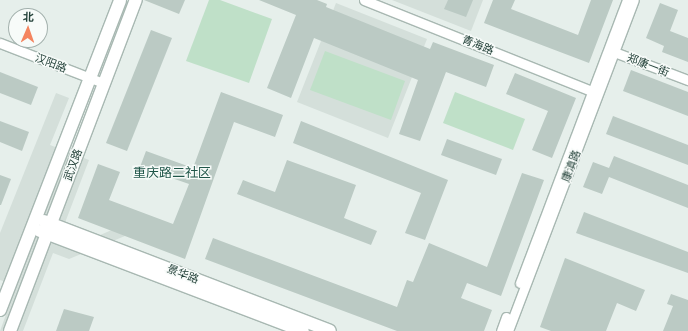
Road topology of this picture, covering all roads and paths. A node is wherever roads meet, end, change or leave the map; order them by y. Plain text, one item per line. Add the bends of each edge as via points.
1 (120, 0) edge
2 (136, 0) edge
3 (364, 0) edge
4 (627, 0) edge
5 (634, 0) edge
6 (0, 43) edge
7 (611, 51) junction
8 (90, 78) junction
9 (688, 80) edge
10 (102, 83) junction
11 (592, 91) junction
12 (33, 223) junction
13 (49, 229) junction
14 (0, 310) edge
15 (289, 328) edge
16 (10, 331) edge
17 (303, 331) edge
18 (330, 331) edge
19 (501, 331) edge
20 (508, 331) edge

1 - 8 main road, 武汉路
2 - 10 main road, 武汉路
3 - 11 street, 青海路
4 - 7 street, 康滇路
5 - 7 street, 康滇路
6 - 8 street, 汉阳路
7 - 9 street, 郑康一街
7 - 11 street, 康滇路
7 - 20 street, 康滇路
8 - 10 street, 汉阳路
8 - 12 main road, 武汉路
10 - 13 main road, 武汉路
11 - 19 street, 康滇路
12 - 13 main road, 景华路
12 - 14 main road, 武汉路
13 - 15 main road, 景华路
13 - 16 main road, 武汉路
13 - 18 main road, 景华路
15 - 17 main road, 景华路

